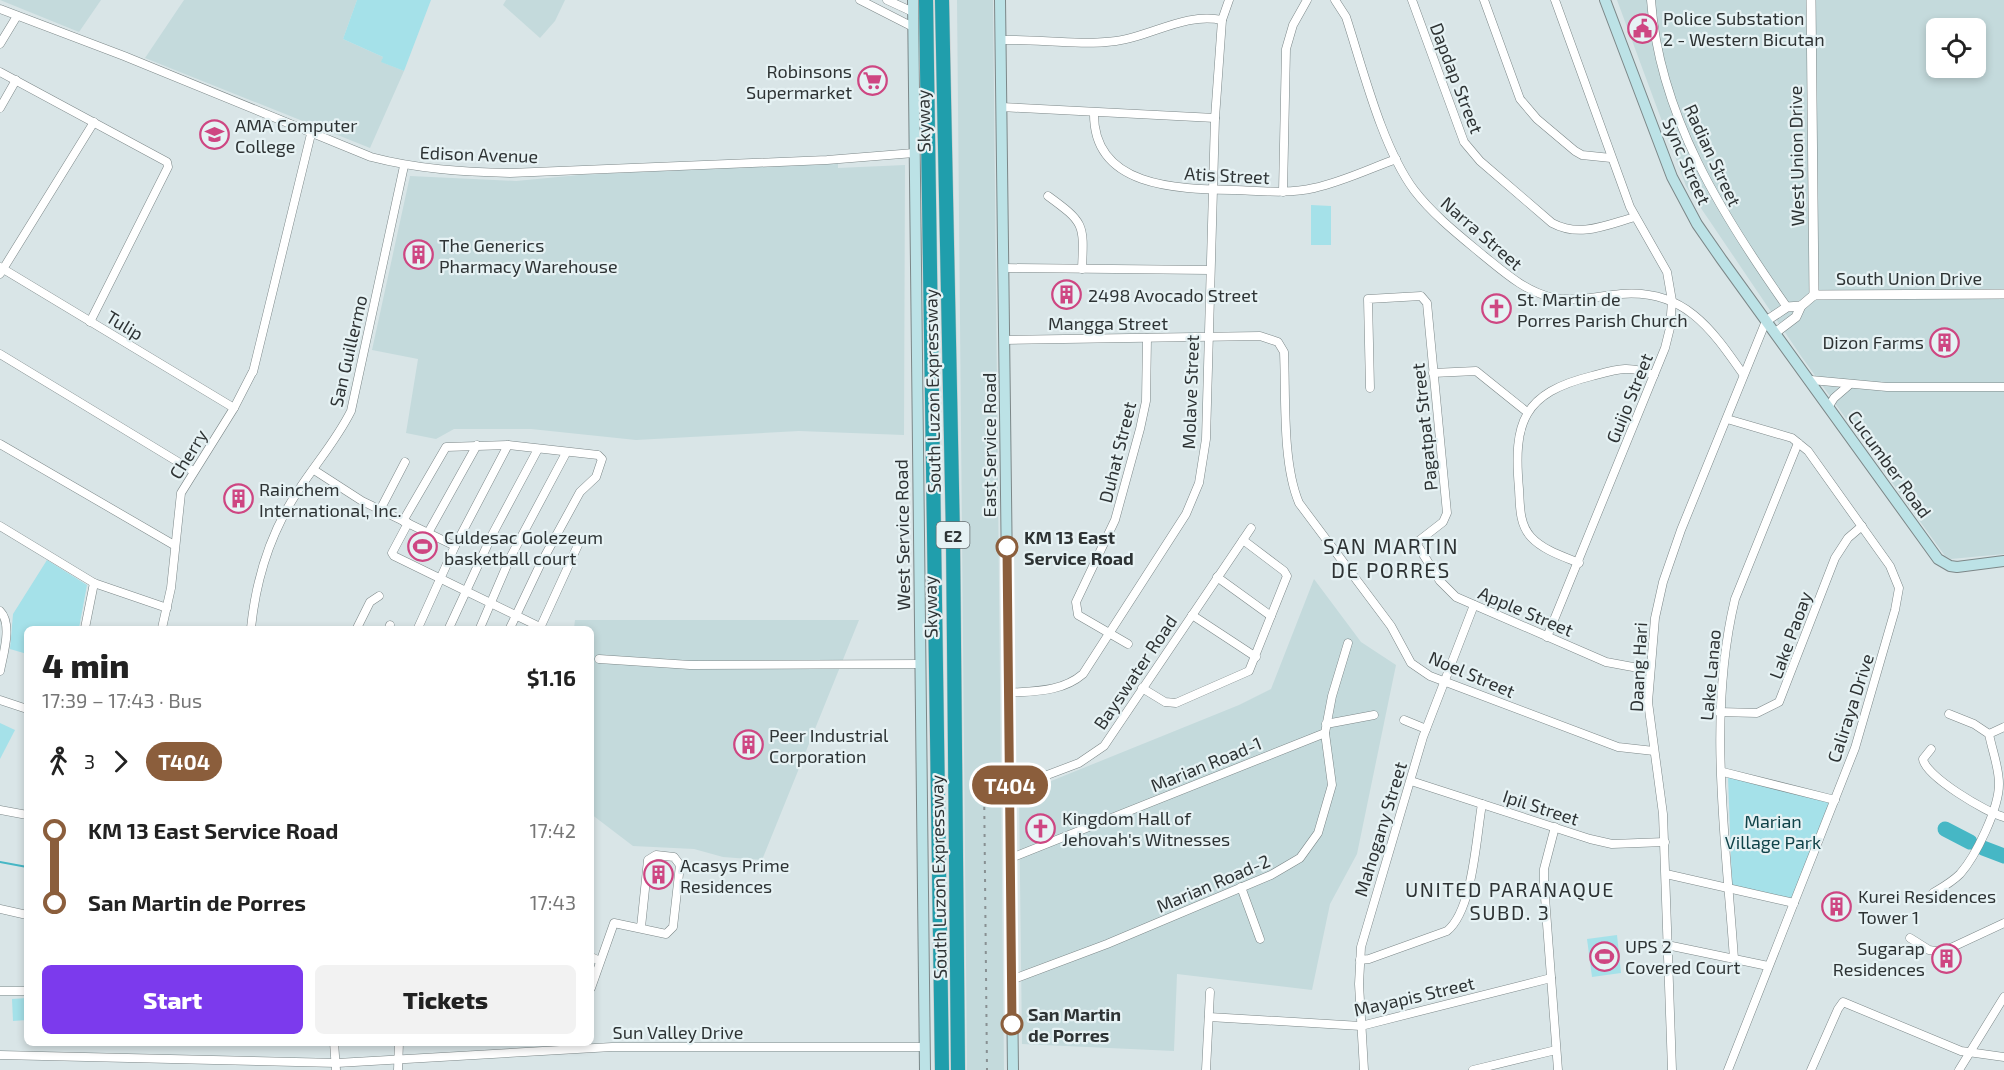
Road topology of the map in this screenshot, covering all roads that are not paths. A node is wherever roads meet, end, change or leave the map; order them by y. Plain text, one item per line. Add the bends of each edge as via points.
1 (886, 0) edge
2 (913, 0) edge
3 (921, 0) edge
4 (927, 0) edge
5 (940, 0) edge
6 (1000, 0) edge
7 (1229, 0) edge
8 (1307, 0) edge
9 (1335, 0) edge
10 (1412, 0) edge
11 (1484, 0) edge
12 (1555, 0) edge
13 (1605, 0) edge
14 (1651, 0) edge
15 (1811, 0) edge
16 (864, 1) edge
17 (0, 9) edge
18 (913, 12) junction
19 (17, 16) junction
20 (1222, 20) junction
21 (913, 27) junction
22 (1000, 40) junction
23 (0, 44) edge
24 (0, 72) edge
25 (16, 80) junction
26 (1001, 107) junction
27 (0, 108) edge
28 (1094, 113) junction
29 (1215, 118) junction
30 (94, 122) junction
31 (311, 134) junction
32 (914, 153) junction
33 (1611, 158) junction
34 (1396, 159) junction
35 (404, 166) junction
36 (1212, 190) junction
37 (1283, 192) junction
38 (1048, 196) dead end
39 (1635, 217) junction
40 (1004, 268) junction
41 (1083, 269) junction
42 (1, 270) edge
43 (1210, 270) junction
44 (2004, 294) edge
45 (1814, 295) junction
46 (1672, 301) junction
47 (1801, 306) junction
48 (1787, 307) junction
49 (1766, 321) junction
50 (90, 322) junction
51 (1775, 333) junction
52 (1207, 337) junction
53 (1147, 338) junction
54 (1004, 339) junction
55 (1282, 346) joint
56 (0, 354) edge
57 (1433, 373) junction
58 (1743, 374) junction
59 (1654, 375) junction
60 (1811, 380) junction
61 (1849, 385) junction
62 (2004, 387) edge
63 (1370, 388) dead end
64 (1828, 406) junction
65 (234, 408) junction
66 (1527, 412) junction
67 (1727, 419) junction
68 (1798, 442) junction
69 (0, 444) edge
70 (477, 445) junction
71 (508, 445) junction
72 (537, 449) junction
73 (566, 453) junction
74 (405, 462) dead end
75 (314, 470) junction
76 (193, 471) junction
77 (380, 510) junction
78 (406, 522) junction
79 (0, 526) edge
80 (1862, 526) junction
81 (1251, 528) dead end
82 (428, 533) junction
83 (1243, 540) junction
84 (1416, 543) joint
85 (174, 545) junction
86 (578, 545) dead end
87 (455, 546) junction
88 (2004, 561) edge
89 (1579, 563) junction
90 (441, 578) junction
91 (1217, 578) junction
92 (94, 584) junction
93 (467, 591) junction
94 (379, 596) dead end
95 (491, 603) junction
96 (1474, 605) junction
97 (166, 608) junction
98 (0, 611) edge
99 (516, 615) junction
100 (1192, 615) junction
101 (1271, 616) junction
102 (85, 626) edge
103 (162, 626) edge
104 (251, 626) edge
105 (358, 626) edge
106 (419, 626) edge
107 (450, 626) edge
108 (481, 626) edge
109 (511, 626) edge
110 (537, 626) edge
111 (542, 626) edge
112 (1109, 633) junction
113 (1547, 637) junction
114 (1348, 643) dead end
115 (1128, 644) dead end
116 (1256, 657) junction
117 (599, 659) dead end
118 (920, 664) junction
119 (1649, 670) junction
120 (0, 671) edge
121 (1443, 681) junction
122 (1142, 688) junction
123 (1008, 693) junction
124 (0, 700) edge
125 (24, 708) edge
126 (1719, 712) junction
127 (1949, 714) dead end
128 (1374, 715) dead end
129 (1404, 720) dead end
130 (2004, 727) edge
131 (1325, 729) junction
132 (1426, 729) junction
133 (1989, 734) junction
134 (1930, 749) dead end
135 (1654, 751) junction
136 (1723, 772) junction
137 (1411, 781) junction
138 (1010, 789) junction
139 (1835, 800) junction
140 (1482, 804) junction
141 (0, 810) edge
142 (24, 814) edge
143 (1993, 814) junction
144 (2004, 817) edge
145 (1555, 827) junction
146 (1665, 842) junction
147 (1011, 858) junction
148 (1666, 874) junction
149 (1241, 887) junction
150 (1729, 889) junction
151 (1933, 893) dead end
152 (1794, 903) junction
153 (0, 909) edge
154 (24, 914) edge
155 (2004, 923) edge
156 (641, 927) junction
157 (1910, 938) dead end
158 (1260, 939) dead end
159 (1667, 945) junction
160 (594, 958) edge
161 (1734, 959) junction
162 (1360, 960) junction
163 (600, 961) junction
164 (1768, 966) junction
165 (1551, 978) junction
166 (594, 979) edge
167 (1011, 980) junction
168 (0, 991) edge
169 (24, 991) edge
170 (1210, 992) dead end
171 (2004, 997) edge
172 (1209, 1017) junction
173 (1361, 1026) junction
174 (334, 1046) edge
175 (399, 1046) edge
176 (571, 1046) edge
177 (925, 1047) junction
178 (1556, 1050) junction
179 (0, 1054) edge
180 (1968, 1054) junction
181 (2004, 1057) edge
182 (398, 1060) junction
183 (336, 1066) edge
184 (953, 1069) edge
185 (398, 1070) edge
186 (925, 1070) edge
187 (936, 1070) edge
188 (1013, 1070) edge
189 (1206, 1070) edge
190 (1364, 1070) edge
191 (1473, 1070) edge
192 (1558, 1070) edge
193 (1672, 1070) edge
194 (1728, 1070) edge
195 (1811, 1070) edge
196 (1959, 1070) edge

1 - 18 street
2 - 18 main road, West Service Road
3 - 187 highway, South Luzon Expressway / E2
4 - 184 highway, Skyway / E2
5 - 184 highway, Skyway / E2
6 - 22 main road, East Service Road
7 - 20 street, Molave Street
8 - 37 street via 1293,25 1286,49
9 - 34 street, Narra Street via 1346,17
10 - 39 street, Dapdap Street via 1461,136 1480,161 1561,228 1588,230
11 - 33 street via 1526,108 1575,151
12 - 33 street, Guijo Street
13 - 49 main road, Sync Street via 1682,199
14 - 48 street, Radian Street via 1666,81 1684,134 1728,221
15 - 45 street, West Union Drive
16 - 21 street
17 - 19 street, Edison Avenue
18 - 21 main road, West Service Road
19 - 23 street
19 - 31 street, Edison Avenue
20 - 22 street via 1200,17 1114,41
20 - 29 street, Molave Street
21 - 32 main road, West Service Road
22 - 26 main road, East Service Road
24 - 25 street
25 - 27 street
25 - 30 street
26 - 28 street
26 - 40 main road, East Service Road
28 - 29 street
28 - 36 street, Atis Street via 1097,141 1105,154 1126,171 1163,186
29 - 36 street, Molave Street
30 - 42 street
30 - 50 street via 165,159 168,167
31 - 35 street, Edison Avenue
31 - 65 street, Cherry via 253,373
32 - 35 street, Edison Avenue via 510,173
32 - 118 main road, West Service Road
33 - 39 street, Guijo Street
34 - 37 street, Atis Street via 1326,185
34 - 46 street, Narra Street via 1414,190 1438,216 1514,281 1551,297 1579,300 1632,294
35 - 75 street, San Guillermo via 351,411
36 - 37 street, Atis Street
36 - 43 street, Molave Street
38 - 41 street via 1078,220 1084,232
39 - 46 street, Guijo Street via 1667,272
40 - 41 street
40 - 54 main road, East Service Road
41 - 43 street
42 - 50 street, Tulip
43 - 52 street, Molave Street
44 - 45 street, South Union Drive
45 - 47 street
46 - 58 street, Narra Street via 1712,329
46 - 59 street, Guijo Street via 1668,338
47 - 48 street
47 - 51 street via 1796,317
48 - 49 street
49 - 51 main road, Sync Street
49 - 58 street, Daang Hari
50 - 65 street, Tulip
51 - 60 main road, Cucumber Road
52 - 53 street, Mangga Street
52 - 55 street, Mangga Street via 1260,336
52 - 112 street, Molave Street via 1206,439 1198,483 1186,514
53 - 54 street, Mangga Street
53 - 112 street, Duhat Street via 1146,401 1140,429 1115,520 1076,602 1078,615
54 - 123 main road, East Service Road
55 - 121 street, Noel Street via 1290,469 1299,503 1391,626 1411,663
56 - 76 street
57 - 63 street, Pagatpat Street via 1427,303 1421,296 1369,299
57 - 66 street via 1476,371
57 - 84 street, Pagatpat Street via 1447,513 1443,522
58 - 67 street, Daang Hari
59 - 66 street via 1626,367 1568,382 1546,393
59 - 89 street, Guijo Street
60 - 61 street
60 - 64 main road, Cucumber Road
61 - 62 street
61 - 64 street
64 - 88 main road, Cucumber Road via 1938,559 1957,567
65 - 76 street, Cherry
66 - 89 street via 1516,455 1524,526 1545,548
67 - 68 street, Caliraya Drive
67 - 119 street, Daang Hari via 1665,573
68 - 80 street, Caliraya Drive
68 - 126 street, Lake Lanao via 1735,599 1728,625
69 - 85 street
70 - 71 street
70 - 78 street via 450,445 442,451
70 - 82 street
71 - 72 street
71 - 87 street
72 - 73 street
72 - 93 street
73 - 95 street via 510,558
73 - 99 street via 598,455 602,464 596,477 580,492
74 - 77 street
75 - 77 street
75 - 104 street, San Guillermo via 298,491 265,558 257,580
76 - 85 street, Cherry via 181,493
77 - 78 street
78 - 82 street
78 - 90 street via 393,554
79 - 92 street
80 - 126 street, Lake Paoay via 1835,558 1779,702 1757,713
80 - 139 street, Caliraya Drive via 1890,566 1899,588 1863,723
81 - 83 street, Bayswater Road
82 - 87 street
83 - 91 street, Bayswater Road
83 - 101 street via 1287,573
84 - 96 street, Apple Street via 1449,591
85 - 97 street, Cherry
86 - 111 street
87 - 90 street
89 - 113 street, Guijo Street
90 - 93 street
90 - 106 street
91 - 100 street, Bayswater Road
91 - 101 street
92 - 97 street
92 - 102 street
93 - 95 street
93 - 107 street
94 - 105 street via 370,602
95 - 99 street
95 - 108 street
96 - 113 street, Apple Street
96 - 121 street, Mahogany Street
97 - 103 street, Cherry
98 - 120 street via 5,621 5,646
99 - 109 street
99 - 110 street
100 - 116 street
100 - 122 street, Bayswater Road
101 - 116 street
112 - 115 street, Duhat Street
112 - 123 street, Molave Street via 1076,681 1054,689
113 - 119 street, Apple Street via 1618,666
114 - 131 street
116 - 122 street via 1249,671 1176,703 1165,702
117 - 118 street via 690,665
118 - 177 main road, West Service Road
119 - 135 street, Daang Hari
121 - 132 street, Mahogany Street
121 - 135 street, Noel Street via 1618,747
122 - 138 street, Bayswater Road via 1098,752 1080,763
123 - 138 main road, East Service Road
124 - 125 street
126 - 136 street, Lake Lanao
127 - 133 street
128 - 131 street, Marian Road-1
129 - 132 street
130 - 133 street
131 - 147 street, Marian Road-1
131 - 149 street, Marian Road-2 via 1332,785 1318,833 1292,864
132 - 137 street, Mahogany Street
133 - 143 street via 1999,783
134 - 143 street via 1923,759 1926,767
135 - 146 street, Daang Hari
136 - 139 street
136 - 150 street, Lake Lanao
137 - 140 street, Ipil Street
137 - 162 street, Mahogany Street
138 - 147 main road, East Service Road
139 - 152 street, Caliraya Drive
140 - 145 street, Ipil Street
140 - 162 street via 1464,903 1455,925
141 - 142 street
143 - 144 street
143 - 151 street via 1961,872
145 - 146 street, Ipil Street via 1612,844
145 - 165 street via 1544,868
146 - 148 street, Daang Hari
147 - 167 main road, East Service Road
148 - 150 street
148 - 159 street, Daang Hari
149 - 158 street
149 - 167 street, Marian Road-2
150 - 152 street
150 - 161 street, Lake Lanao
152 - 164 street, Caliraya Drive
153 - 154 street
155 - 157 street via 1942,952 1929,950
156 - 156 street via 666,934 673,927 680,864 674,857 656,855 648,860
156 - 163 street via 614,923
159 - 161 street
159 - 193 street, Daang Hari
160 - 163 street
161 - 164 street
162 - 173 street, Mahogany Street
163 - 166 street
164 - 194 street, Caliraya Drive
165 - 173 street, Mayapis Street
165 - 178 street
167 - 188 main road, East Service Road
168 - 169 street
170 - 172 street
171 - 180 street
172 - 173 street, Mayapis Street
172 - 189 street
173 - 190 street, Mahogany Street
174 - 183 street
175 - 182 street
176 - 177 street, Sun Valley Drive
176 - 182 street, Sun Valley Drive
177 - 186 main road, West Service Road
178 - 191 street
178 - 192 street
179 - 183 street, Sun Valley Drive
180 - 181 street
180 - 195 street via 1844,1002
180 - 196 street
182 - 183 street, Sun Valley Drive
182 - 185 street

